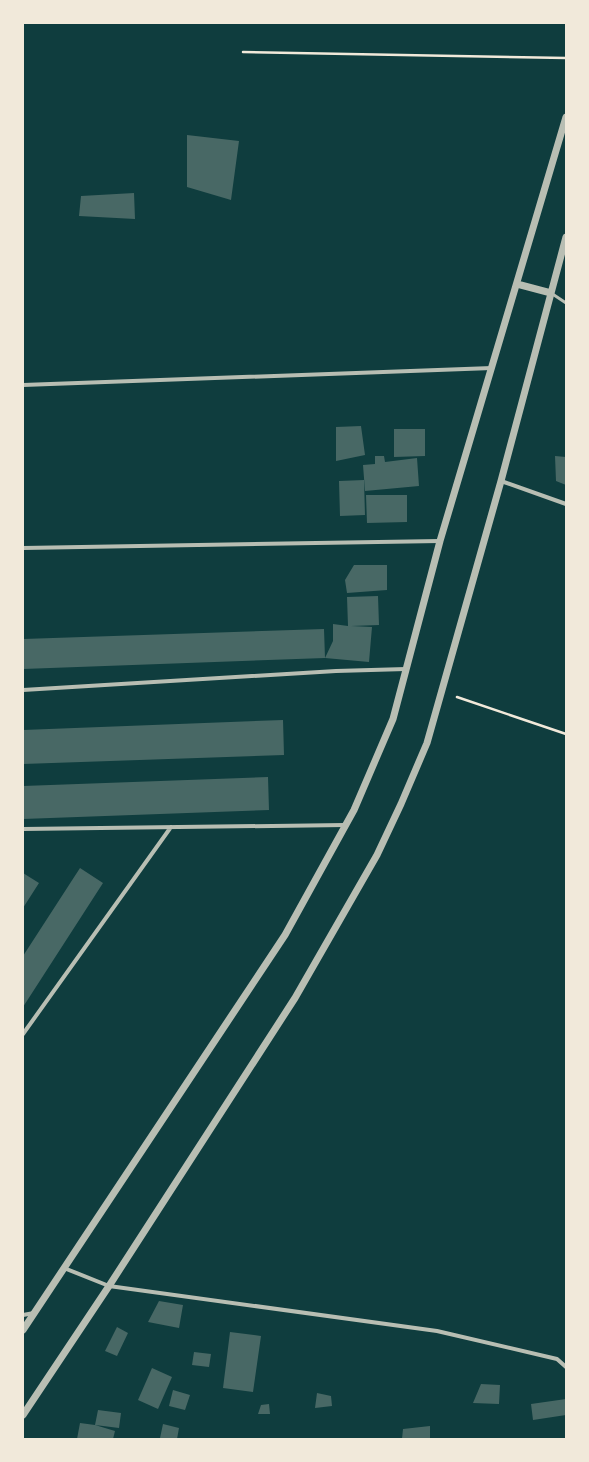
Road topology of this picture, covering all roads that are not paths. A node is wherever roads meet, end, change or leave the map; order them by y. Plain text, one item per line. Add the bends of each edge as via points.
1 (566, 117) edge
2 (566, 236) edge
3 (517, 284) junction
4 (551, 293) junction
5 (566, 303) edge
6 (492, 368) junction
7 (23, 385) edge
8 (501, 481) junction
9 (566, 504) edge
10 (440, 540) junction
11 (23, 548) edge
12 (406, 669) junction
13 (23, 690) edge
14 (345, 825) junction
15 (171, 827) junction
16 (23, 829) edge
17 (23, 1034) edge
18 (64, 1268) junction
19 (109, 1286) junction
20 (34, 1313) junction
21 (23, 1315) edge
22 (23, 1330) edge
23 (566, 1367) edge
24 (23, 1415) edge

1 - 3 street
2 - 4 street
3 - 4 street
3 - 6 street
4 - 5 lane
4 - 8 street
6 - 7 street
6 - 10 street
8 - 9 street
8 - 19 street via 427,743 377,854 295,998
10 - 11 street
10 - 12 street
12 - 13 street
12 - 14 street via 393,719 354,810
14 - 15 street
14 - 18 street via 285,935
15 - 16 street
15 - 17 street
18 - 19 street
18 - 20 street
19 - 23 street via 438,1331 557,1359
19 - 24 street
20 - 21 street
20 - 22 street

